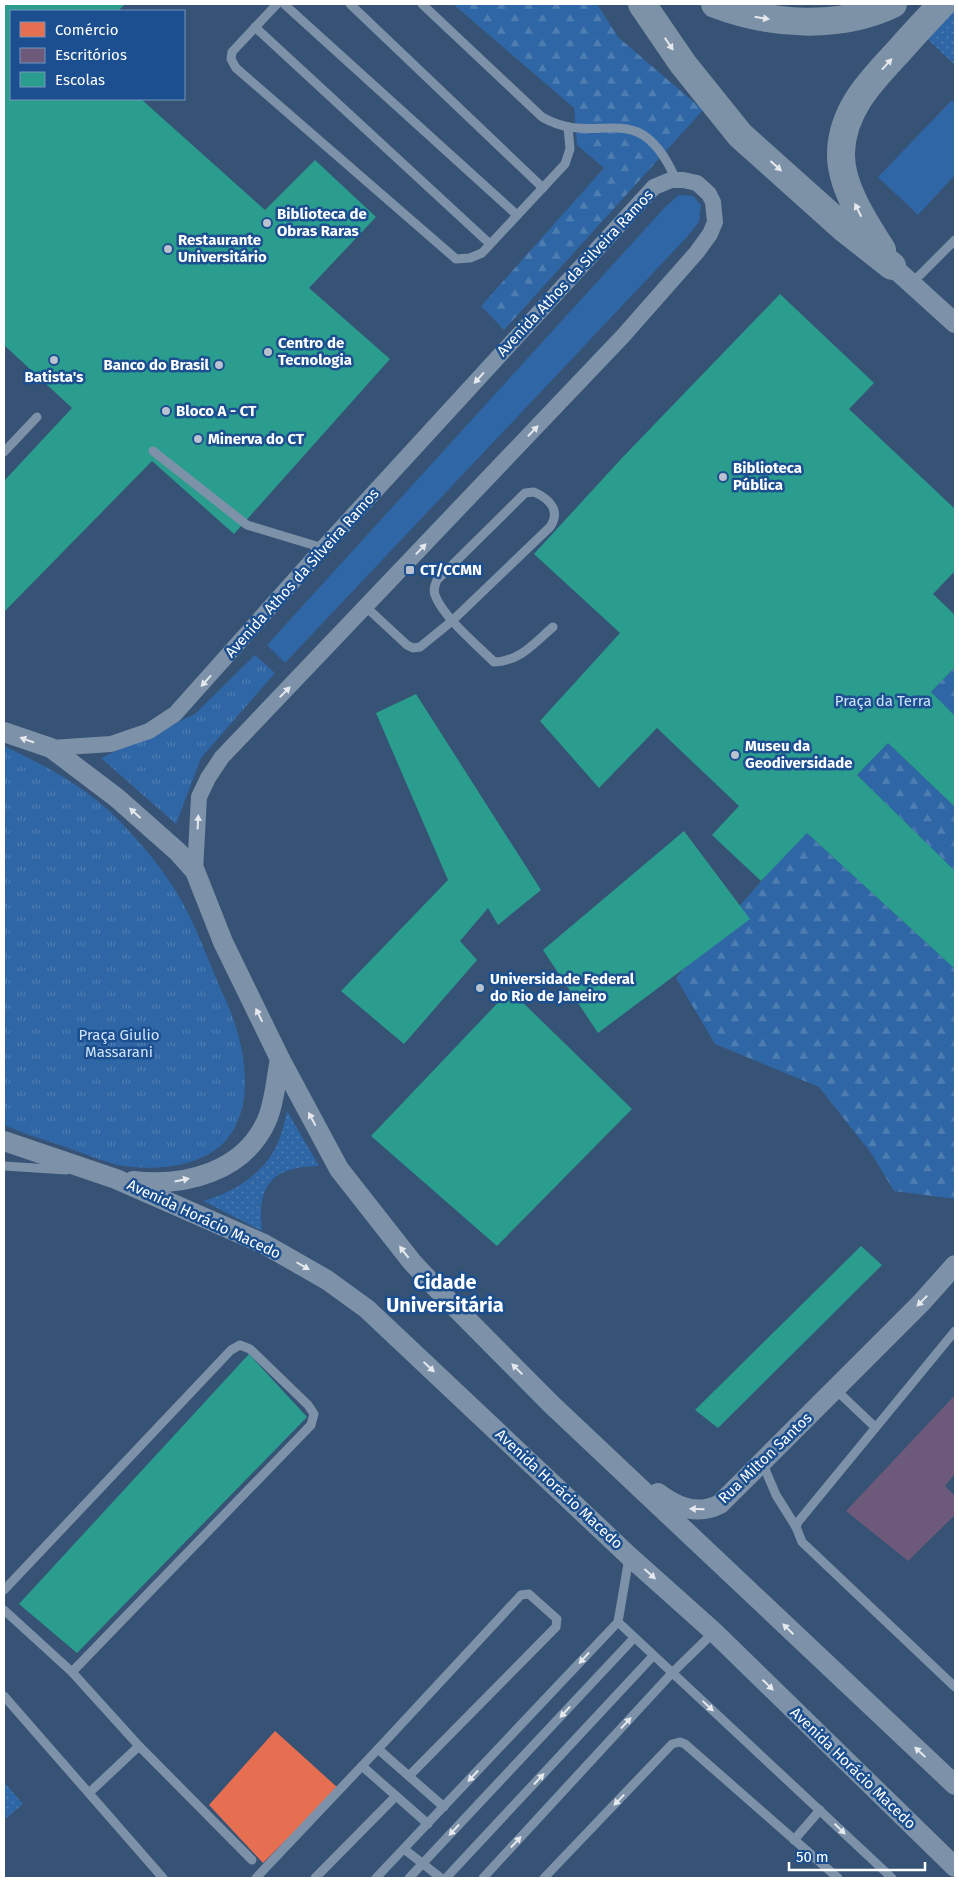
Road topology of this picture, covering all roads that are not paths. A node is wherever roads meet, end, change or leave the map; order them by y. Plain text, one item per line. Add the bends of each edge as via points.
1 (278, 4) edge
2 (284, 4) edge
3 (350, 4) edge
4 (422, 4) edge
5 (642, 4) edge
6 (715, 4) edge
7 (892, 4) edge
8 (942, 4) edge
9 (255, 27) junction
10 (568, 127) junction
11 (676, 180) junction
12 (543, 188) junction
13 (518, 215) junction
14 (955, 240) edge
15 (490, 244) junction
16 (902, 275) junction
17 (955, 323) edge
18 (37, 417) dead end
19 (152, 451) dead end
20 (4, 452) edge
21 (323, 548) junction
22 (366, 607) junction
23 (452, 622) junction
24 (553, 626) dead end
25 (4, 732) edge
26 (51, 748) junction
27 (195, 871) junction
28 (280, 1059) junction
29 (4, 1141) edge
30 (4, 1166) edge
31 (95, 1172) junction
32 (116, 1179) junction
33 (955, 1265) edge
34 (955, 1331) edge
35 (835, 1389) junction
36 (551, 1404) junction
37 (875, 1427) junction
38 (762, 1462) junction
39 (796, 1527) junction
40 (629, 1556) junction
41 (4, 1590) edge
42 (4, 1610) edge
43 (618, 1622) junction
44 (714, 1632) junction
45 (634, 1638) junction
46 (653, 1656) junction
47 (72, 1672) junction
48 (672, 1673) junction
49 (955, 1687) edge
50 (4, 1696) edge
51 (139, 1746) junction
52 (378, 1749) junction
53 (362, 1766) junction
54 (409, 1776) junction
55 (955, 1785) edge
56 (89, 1793) junction
57 (396, 1796) junction
58 (444, 1807) junction
59 (820, 1810) junction
60 (428, 1824) junction
61 (794, 1840) junction
62 (404, 1848) junction
63 (252, 1860) dead end
64 (423, 1864) junction
65 (955, 1867) edge
66 (163, 1878) edge
67 (256, 1878) edge
68 (315, 1878) edge
69 (376, 1878) edge
70 (409, 1878) edge
71 (441, 1878) edge
72 (446, 1878) edge
73 (483, 1878) edge
74 (544, 1878) edge
75 (838, 1878) edge
76 (892, 1878) edge

1 - 9 lane
2 - 13 lane
3 - 12 lane
4 - 10 lane via 542,118
5 -> 16 highway via 683,64 740,135
6 -> 7 highway via 755,17 791,22 839,20
16 -> 8 highway via 857,210 846,181 841,154 845,126 863,90
9 - 15 lane
9 - 15 lane via 232,52 231,59 236,68 456,259 482,253
10 - 11 lane via 614,127 637,131 650,139 663,155
10 - 12 lane via 570,149 565,164
11 -> 21 street, Avenida Athos da Silveira Ramos via 654,187
22 -> 11 street via 623,336 697,252 715,222 713,202 697,183
12 - 13 lane
13 - 15 lane
14 - 16 lane
16 - 17 street
18 - 20 lane
19 - 21 lane via 247,525
21 -> 26 street, Avenida Athos da Silveira Ramos via 175,714 149,731 111,744
22 - 23 lane via 412,648 420,647
27 -> 22 street via 199,796 222,756
23 - 23 lane via 555,520 550,503 540,494 525,493 437,580 435,595
23 - 24 lane via 494,662 506,662 519,656
26 -> 25 street
27 -> 26 street via 117,798
28 -> 27 street via 223,942
32 -> 28 street via 177,1182 209,1174 233,1161 257,1139 267,1119
36 -> 28 street via 412,1262 339,1169
29 - 31 street
30 - 31 lane
31 - 32 street
32 -> 40 street, Avenida Horácio Macedo via 264,1244 327,1280 367,1309
33 -> 35 street, Rua Milton Santos
34 - 37 lane
35 - 37 lane
35 - 38 street, Rua Milton Santos
38 -> 36 street, Rua Milton Santos via 720,1504 708,1509 684,1508 657,1493 596,1435 568,1412
55 -> 36 street
37 - 39 lane
38 - 39 lane via 776,1495
39 - 49 lane via 802,1542
40 - 43 lane
40 -> 44 street, Avenida Horácio Macedo
41 - 47 lane via 231,1350 240,1346 250,1349 308,1405 314,1414 311,1425
42 - 47 lane
43 - 45 lane
43 -> 58 lane
44 - 48 lane
44 -> 65 street, Avenida Horácio Macedo
45 - 46 lane
45 -> 64 lane
46 - 48 lane
72 -> 46 lane
47 - 51 lane
48 -> 59 lane
73 -> 48 lane
50 - 56 lane
51 - 56 lane
51 - 63 lane
52 - 53 lane
52 - 54 lane
52 - 54 lane via 521,1595 529,1594 557,1620 556,1627
53 - 57 lane
53 - 67 lane
54 - 58 lane
56 - 66 lane
57 - 60 lane
57 - 68 lane
58 - 60 lane
59 - 61 lane
59 -> 76 lane
60 - 62 lane
61 -> 74 lane via 683,1742 672,1744
61 - 75 lane
62 - 64 lane
62 - 69 lane
64 - 70 lane
64 - 71 lane

